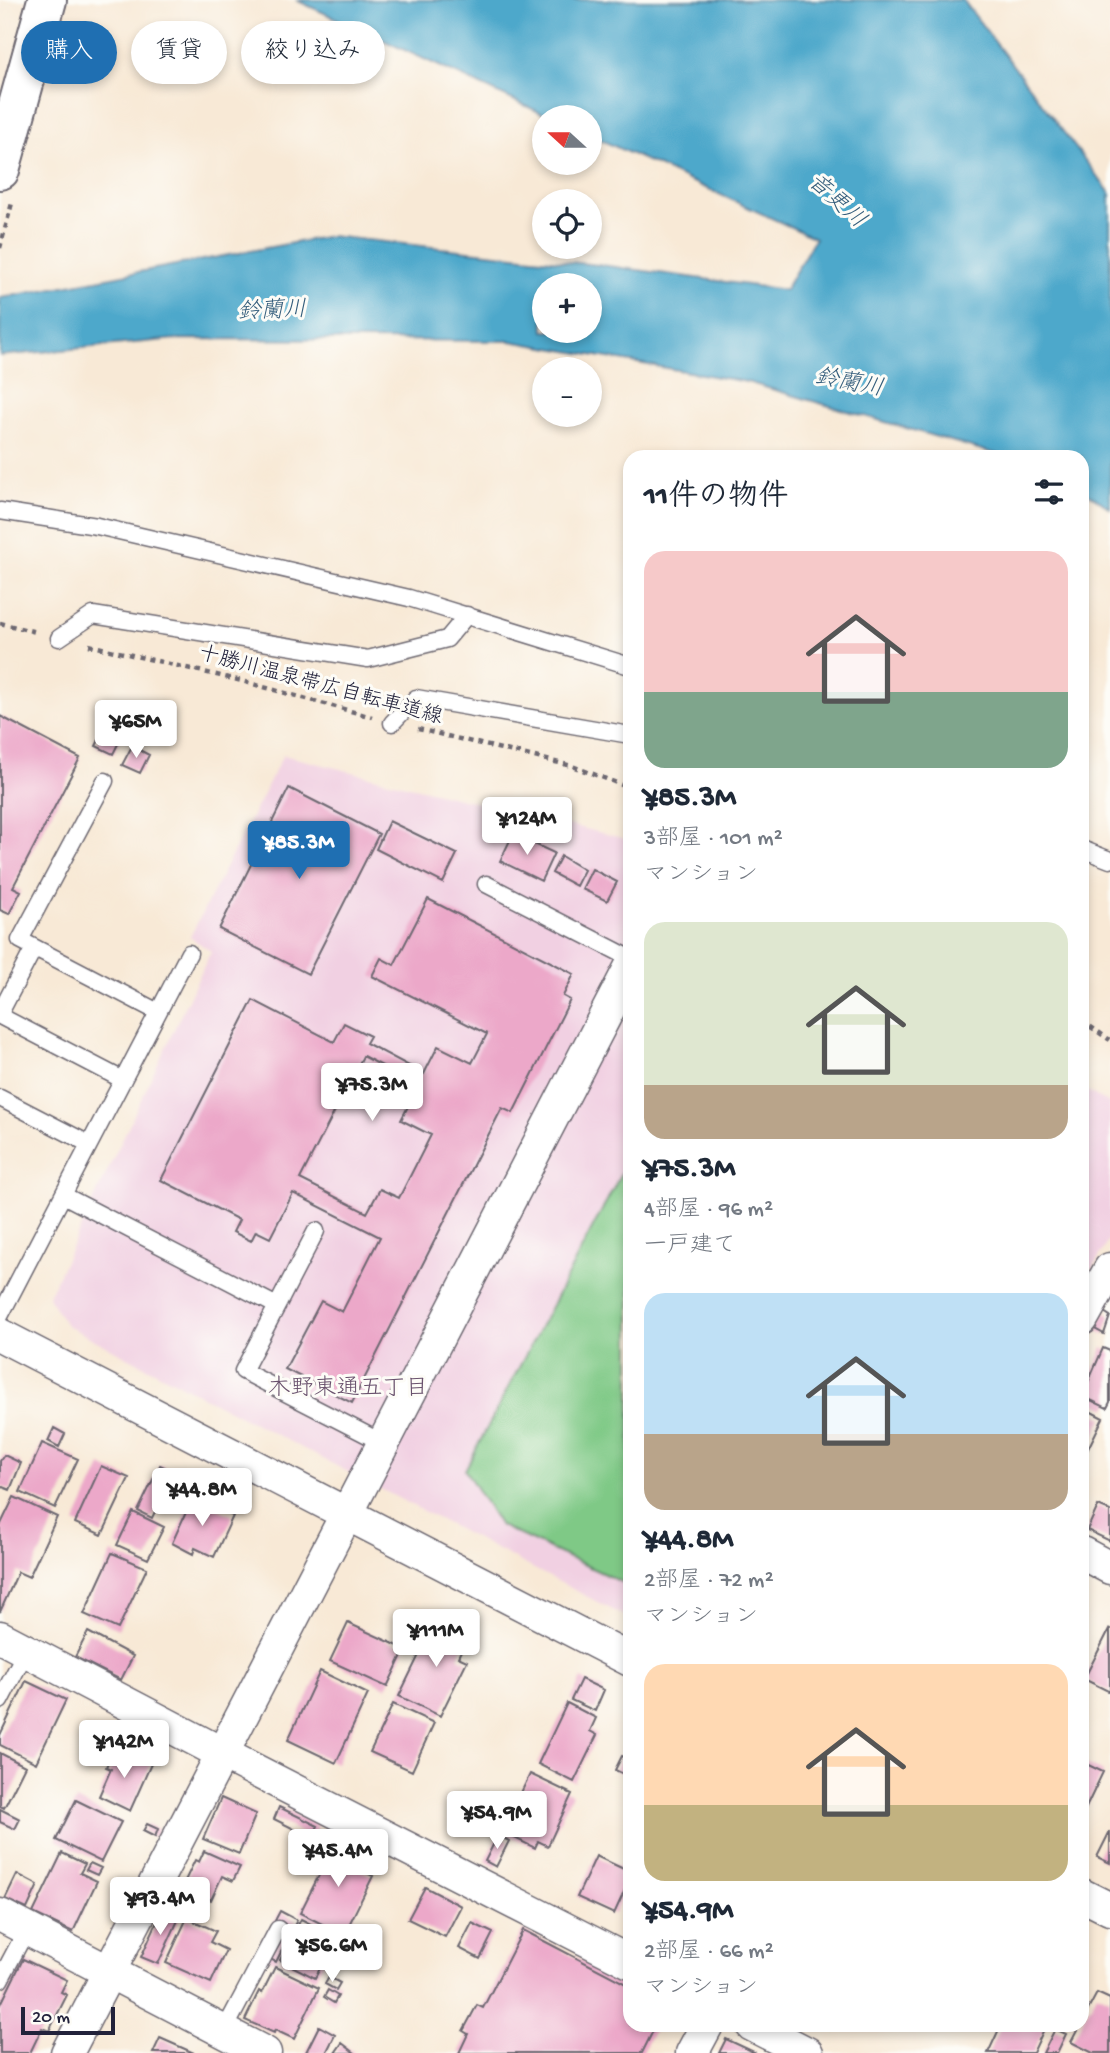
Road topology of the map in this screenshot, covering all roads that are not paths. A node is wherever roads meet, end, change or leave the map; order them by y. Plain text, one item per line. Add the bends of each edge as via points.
1 (47, 0) edge
2 (0, 170) edge
3 (0, 512) edge
4 (467, 615) junction
5 (59, 638) road end
6 (623, 664) edge
7 (392, 723) road end
8 (623, 734) edge
9 (105, 781) dead end
10 (1089, 852) edge
11 (1110, 860) edge
12 (486, 884) dead end
13 (34, 948) junction
14 (189, 953) dead end
15 (623, 954) edge
16 (623, 981) edge
17 (158, 1012) junction
18 (0, 1015) edge
19 (123, 1080) junction
20 (0, 1098) edge
21 (89, 1144) junction
22 (63, 1195) junction
23 (316, 1231) dead end
24 (1110, 1269) edge
25 (277, 1306) junction
26 (1089, 1306) edge
27 (0, 1316) edge
28 (0, 1335) edge
29 (383, 1443) junction
30 (346, 1514) junction
31 (1089, 1557) edge
32 (1110, 1568) edge
33 (13, 1644) edge
34 (623, 1656) edge
35 (0, 1701) edge
36 (223, 1754) junction
37 (1089, 1898) edge
38 (1110, 1909) edge
39 (13, 1922) edge
40 (278, 1929) dead end
41 (623, 1958) edge
42 (110, 1972) junction
43 (0, 1980) edge
44 (224, 2032) junction
45 (703, 2032) edge
46 (766, 2032) edge
47 (67, 2053) edge
48 (265, 2053) edge
49 (692, 2053) edge
50 (807, 2053) edge

1 - 2 main road
3 - 4 lane via 97,526
4 - 5 lane via 447,639 368,659 93,615
4 - 6 lane
7 - 8 lane via 416,698
9 - 13 lane via 20,940
10 - 11 lane
12 - 15 lane
13 - 17 lane
13 - 18 lane
14 - 17 lane
16 - 29 street
17 - 19 lane
18 - 19 lane
19 - 21 lane
20 - 21 lane
21 - 22 lane
22 - 25 lane
22 - 27 lane
23 - 25 lane
24 - 26 street
25 - 29 lane via 243,1371
28 - 30 street
29 - 30 street
30 - 34 street
30 - 36 street
31 - 32 street
33 - 35 lane
33 - 36 street
36 - 41 street
36 - 42 street
37 - 38 street
39 - 42 street
39 - 43 lane
40 - 44 lane
42 - 44 street
42 - 47 street
44 - 48 street
45 - 49 street
46 - 50 street

